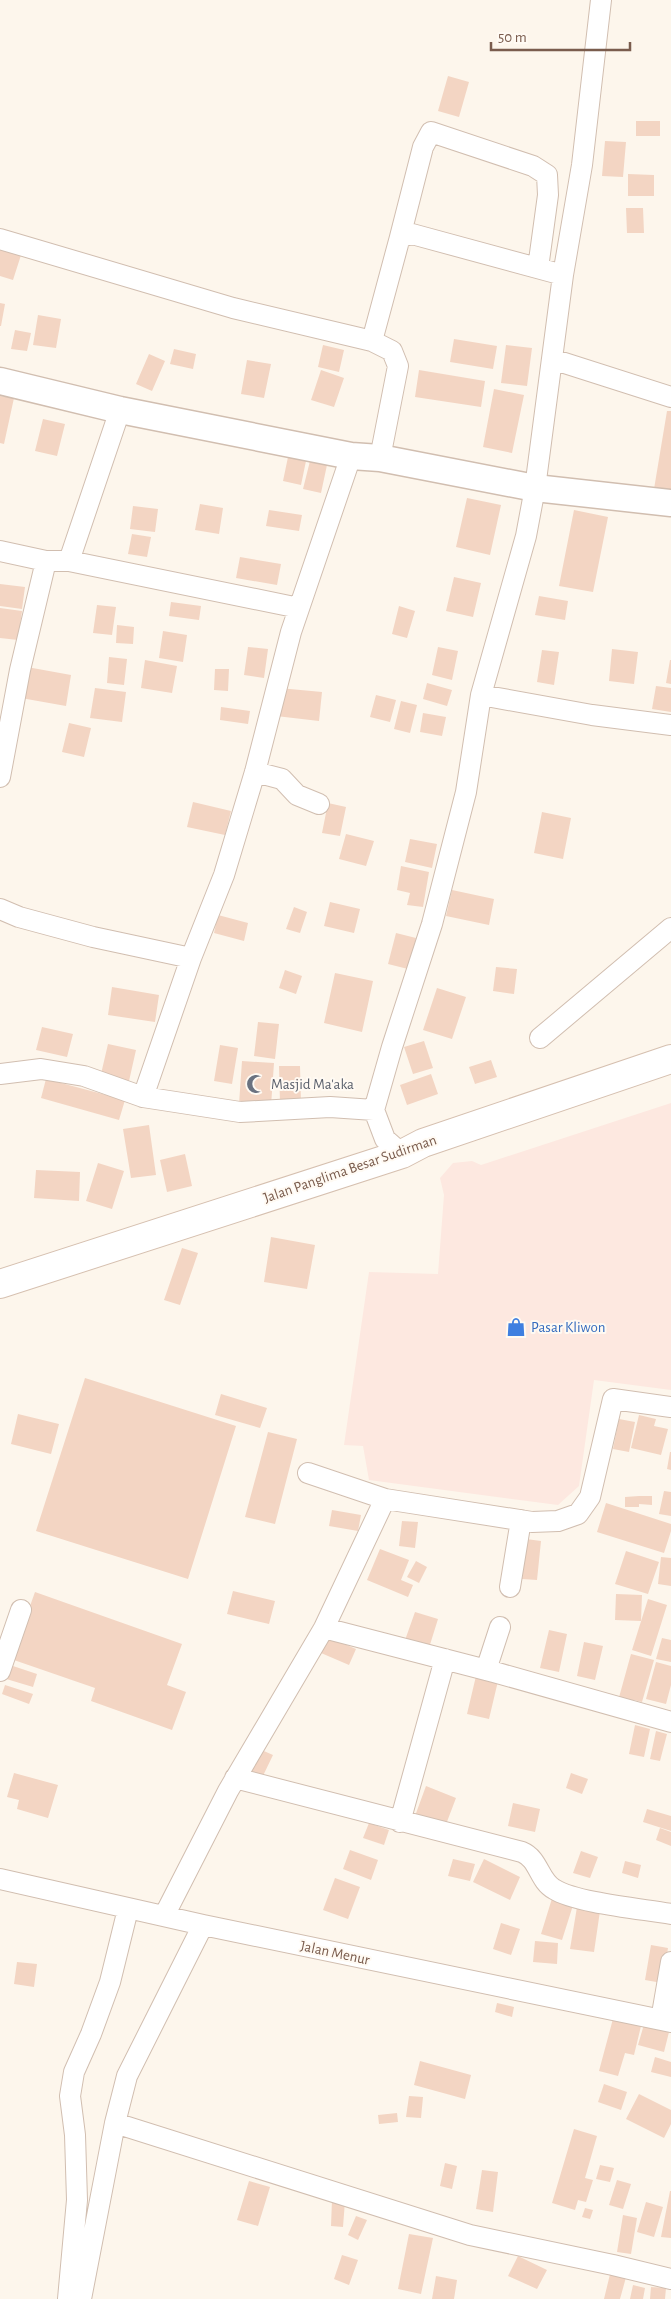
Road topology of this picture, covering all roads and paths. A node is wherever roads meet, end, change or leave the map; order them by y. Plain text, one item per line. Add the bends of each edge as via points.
1 (601, 0) edge
2 (400, 237) junction
3 (0, 239) edge
4 (550, 272) junction
5 (372, 341) junction
6 (552, 359) junction
7 (0, 380) edge
8 (671, 397) edge
9 (120, 410) junction
10 (351, 456) junction
11 (380, 458) junction
12 (535, 488) junction
13 (671, 503) edge
14 (0, 551) edge
15 (46, 560) junction
16 (70, 561) junction
17 (299, 608) junction
18 (481, 695) junction
19 (671, 726) edge
20 (255, 772) junction
21 (0, 777) edge
22 (319, 804) dead end
23 (0, 909) edge
24 (671, 928) edge
25 (191, 958) junction
26 (540, 1038) dead end
27 (671, 1059) edge
28 (0, 1074) edge
29 (142, 1097) junction
30 (374, 1110) junction
31 (402, 1154) junction
32 (0, 1284) edge
33 (671, 1407) edge
34 (308, 1473) dead end
35 (385, 1499) junction
36 (521, 1520) junction
37 (510, 1587) dead end
38 (21, 1610) dead end
39 (324, 1628) junction
40 (500, 1628) dead end
41 (445, 1659) junction
42 (486, 1670) junction
43 (0, 1672) edge
44 (671, 1722) edge
45 (235, 1778) junction
46 (400, 1822) junction
47 (0, 1880) edge
48 (128, 1909) junction
49 (671, 1914) edge
50 (164, 1916) junction
51 (203, 1925) junction
52 (671, 1962) edge
53 (666, 2021) edge
54 (115, 2123) junction
55 (671, 2279) edge
56 (68, 2299) edge
57 (81, 2299) edge

1 - 4 street via 582,165
2 - 4 street via 412,234
2 - 4 street via 423,146 431,132 533,166 547,175
2 - 5 street
3 - 5 street via 232,308
4 - 6 street
5 - 11 street via 392,351 398,366
6 - 8 street
6 - 12 street
7 - 9 street
9 - 10 street
9 - 16 street
10 - 11 street
10 - 17 street
11 - 12 street
12 - 13 street
12 - 18 street via 526,536
14 - 15 street
15 - 16 street
15 - 21 street via 26,642
16 - 17 street
17 - 20 street
18 - 19 street
18 - 30 street via 466,792 432,924
20 - 22 street via 282,779 297,795
20 - 25 street via 224,875
23 - 25 street via 92,937
24 - 26 street
25 - 29 street
27 - 31 main road, Jalan Panglima Besar Sudirman via 432,1140
28 - 29 street via 41,1070 84,1076
29 - 30 street via 240,1112 330,1107
30 - 31 street via 385,1139
31 - 32 main road, Jalan Panglima Besar Sudirman
33 - 36 street via 612,1399 597,1476 590,1497 578,1514 558,1521
34 - 35 street
35 - 36 street
35 - 39 street
36 - 37 street
38 - 43 street
39 - 41 street
39 - 45 street
40 - 42 street
41 - 42 street
41 - 46 street
42 - 44 street
45 - 46 street
45 - 50 street
46 - 49 street via 526,1854 535,1861 550,1888 556,1891 578,1898
47 - 48 street, Jalan Menur
48 - 50 street, Jalan Menur
48 - 56 street via 110,1982 74,2072 70,2096 78,2200
50 - 51 street, Jalan Menur
51 - 53 street, Jalan Menur
51 - 54 street via 127,2076
52 - 53 street
54 - 55 street via 470,2235
54 - 57 street

